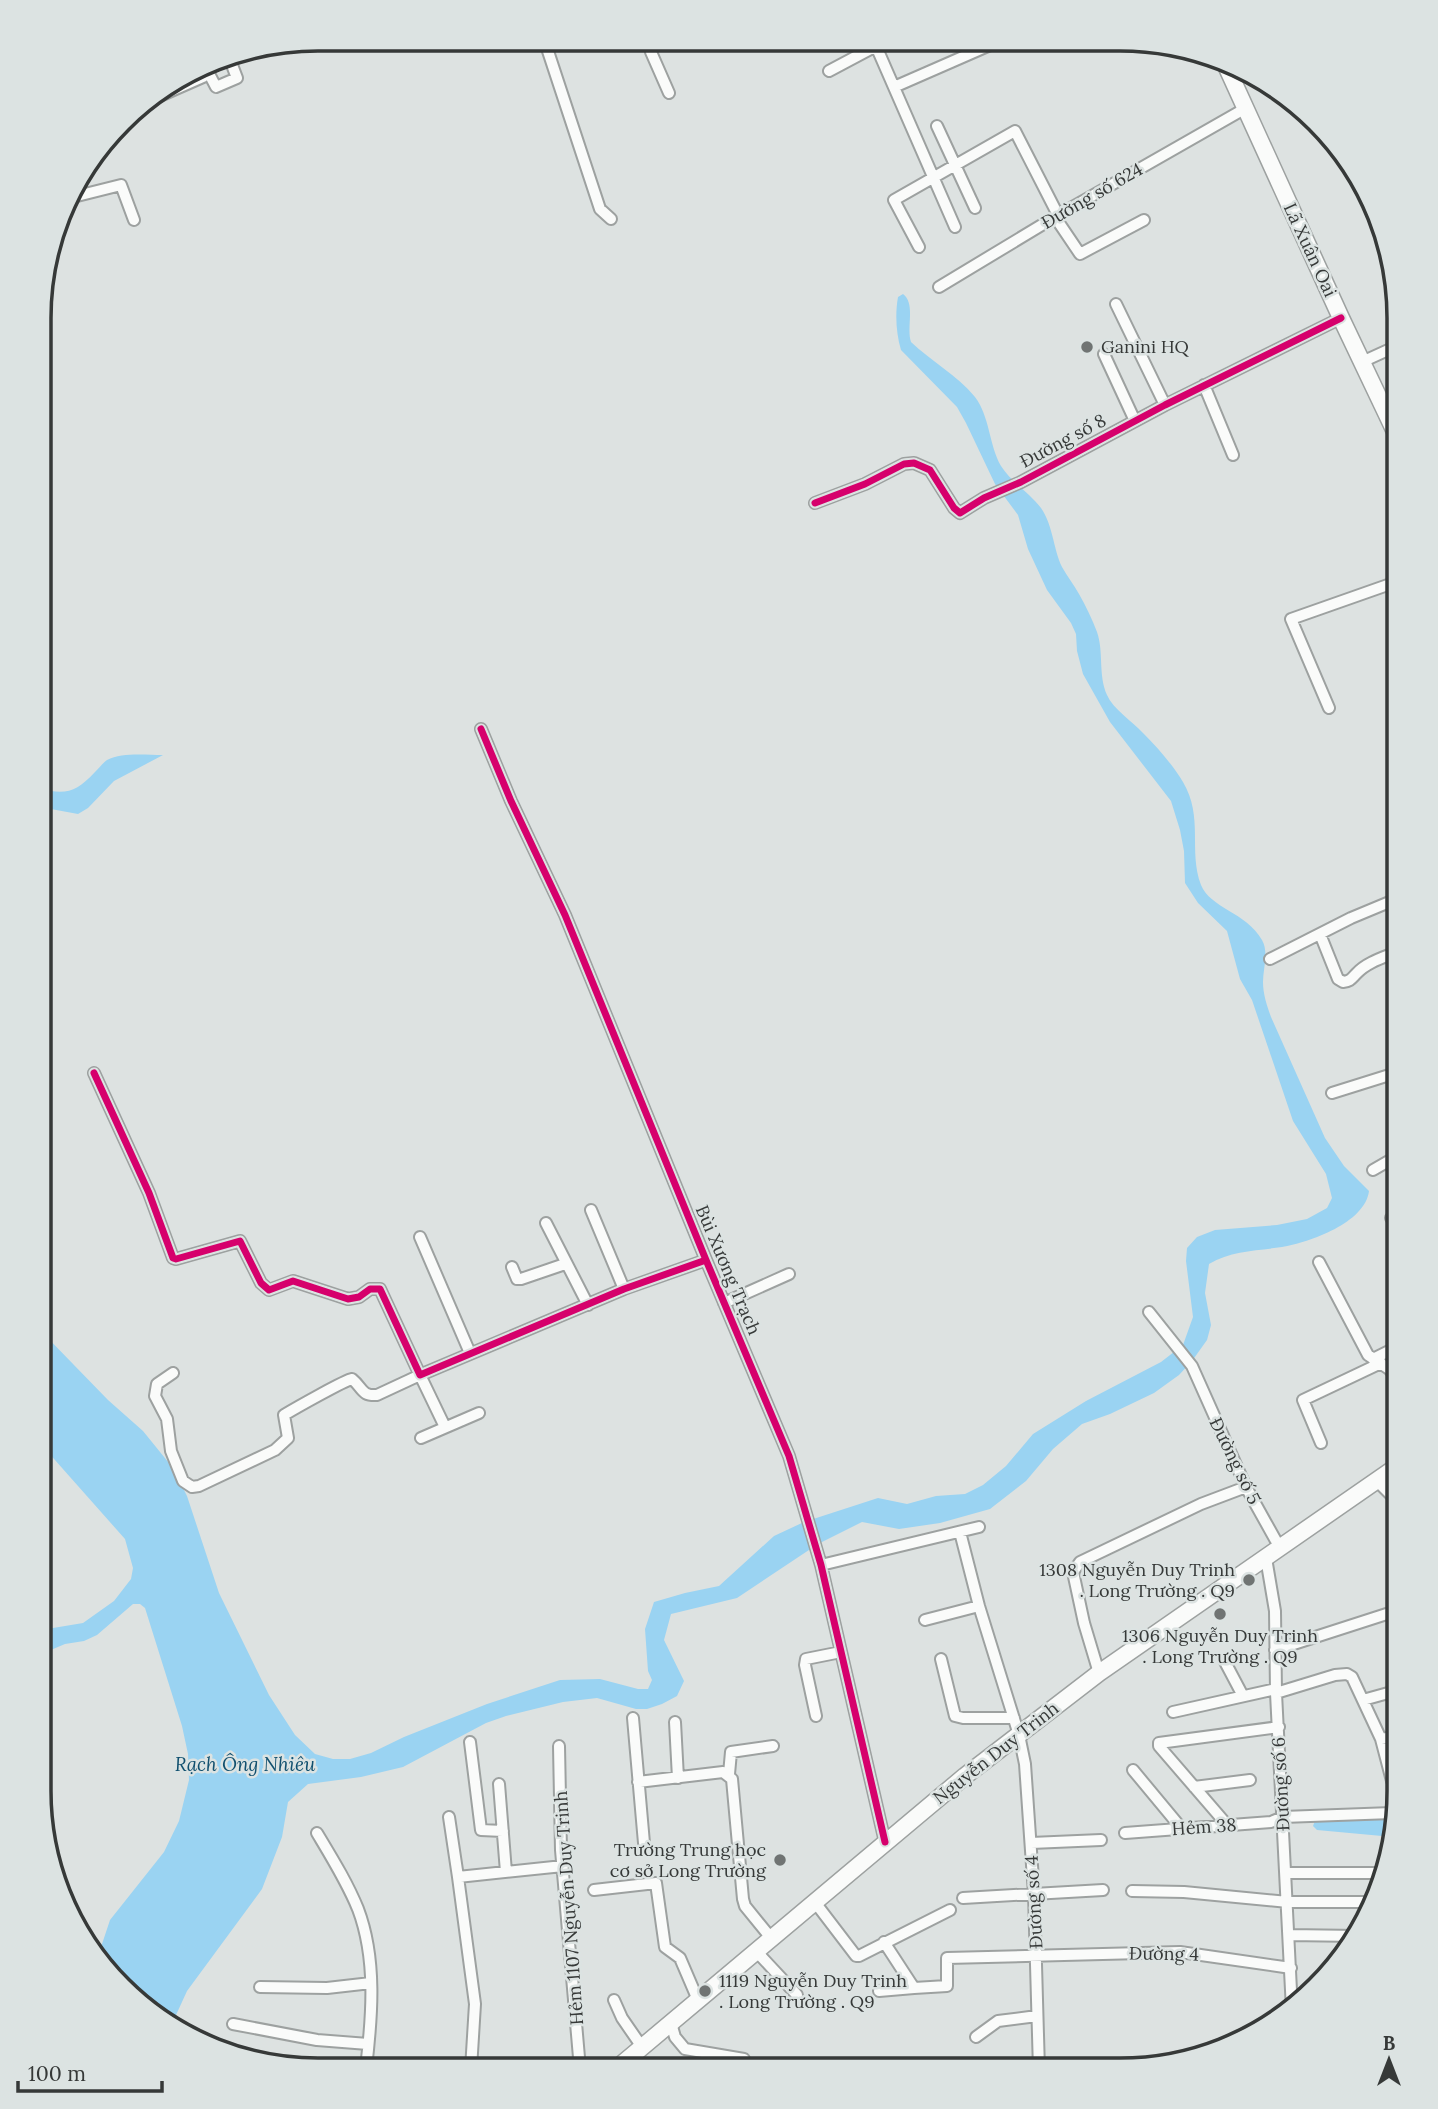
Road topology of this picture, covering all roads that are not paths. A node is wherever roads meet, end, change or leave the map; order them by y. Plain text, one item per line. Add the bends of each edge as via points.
1 (548, 51) edge
2 (651, 51) edge
3 (867, 51) edge
4 (878, 51) edge
5 (976, 51) edge
6 (232, 65) dead end
7 (829, 71) dead end
8 (209, 74) edge
9 (1230, 75) edge
10 (894, 87) junction
11 (669, 93) dead end
12 (1246, 108) junction
13 (937, 126) dead end
14 (953, 165) junction
15 (932, 178) junction
16 (81, 195) edge
17 (975, 208) dead end
18 (1056, 216) junction
19 (611, 219) dead end
20 (134, 220) dead end
21 (1144, 220) dead end
22 (955, 228) dead end
23 (919, 247) dead end
24 (939, 287) dead end
25 (1116, 304) dead end
26 (1341, 318) junction
27 (1387, 350) edge
28 (1104, 354) dead end
29 (1364, 361) junction
30 (1204, 385) junction
31 (1165, 405) junction
32 (1387, 410) edge
33 (1135, 421) junction
34 (1233, 455) dead end
35 (815, 503) dead end
36 (1387, 585) edge
37 (1329, 708) dead end
38 (481, 729) dead end
39 (1387, 903) edge
40 (1320, 933) junction
41 (1387, 956) edge
42 (1270, 959) dead end
43 (94, 1073) dead end
44 (1387, 1076) edge
45 (1332, 1093) dead end
46 (1387, 1162) edge
47 (1373, 1170) dead end
48 (591, 1210) dead end
49 (546, 1223) dead end
50 (420, 1237) dead end
51 (706, 1260) junction
52 (1319, 1262) dead end
53 (565, 1264) junction
54 (512, 1267) dead end
55 (789, 1274) dead end
56 (624, 1289) junction
57 (724, 1303) junction
58 (588, 1305) junction
59 (1149, 1312) dead end
60 (470, 1353) junction
61 (1387, 1354) edge
62 (1377, 1361) junction
63 (1387, 1370) edge
64 (173, 1373) dead end
65 (420, 1375) junction
66 (479, 1413) dead end
67 (445, 1427) junction
68 (421, 1438) dead end
69 (1321, 1443) dead end
70 (1387, 1474) edge
71 (1377, 1481) junction
72 (1246, 1487) junction
73 (1387, 1491) edge
74 (979, 1527) dead end
75 (960, 1532) junction
76 (1273, 1553) junction
77 (819, 1559) junction
78 (979, 1606) junction
79 (1387, 1614) edge
80 (925, 1619) dead end
81 (1275, 1650) junction
82 (841, 1652) junction
83 (941, 1660) dead end
84 (1224, 1660) dead end
85 (1099, 1674) junction
86 (1276, 1691) junction
87 (1387, 1693) edge
88 (1244, 1696) junction
89 (1363, 1700) junction
90 (1173, 1712) dead end
91 (816, 1716) dead end
92 (633, 1718) dead end
93 (1014, 1718) junction
94 (675, 1722) dead end
95 (1279, 1727) junction
96 (1019, 1735) junction
97 (1387, 1738) edge
98 (1381, 1739) junction
99 (470, 1742) dead end
100 (559, 1746) dead end
101 (774, 1746) dead end
102 (1387, 1757) edge
103 (1133, 1770) dead end
104 (729, 1774) junction
105 (678, 1778) junction
106 (1250, 1780) dead end
107 (638, 1782) junction
108 (499, 1784) dead end
109 (1194, 1787) junction
110 (1386, 1813) edge
111 (449, 1817) dead end
112 (1283, 1817) junction
113 (1228, 1826) junction
114 (1182, 1829) junction
115 (503, 1831) junction
116 (317, 1833) dead end
117 (1125, 1833) dead end
118 (1101, 1840) dead end
119 (885, 1842) junction
120 (644, 1843) dead end
121 (1031, 1843) junction
122 (563, 1866) junction
123 (506, 1872) junction
124 (1286, 1873) junction
125 (1374, 1873) edge
126 (458, 1877) junction
127 (594, 1890) dead end
128 (1103, 1890) dead end
129 (1132, 1891) dead end
130 (1034, 1894) junction
131 (963, 1898) dead end
132 (814, 1901) junction
133 (1288, 1902) junction
134 (1363, 1902) edge
135 (950, 1910) dead end
136 (1289, 1935) junction
137 (1344, 1936) edge
138 (771, 1938) junction
139 (884, 1942) junction
140 (756, 1951) junction
141 (1036, 1956) junction
142 (1291, 1969) junction
143 (371, 1983) junction
144 (260, 1987) dead end
145 (914, 1988) junction
146 (878, 1991) dead end
147 (797, 1995) dead end
148 (1292, 1996) edge
149 (614, 2000) dead end
150 (698, 2000) junction
151 (1037, 2016) junction
152 (671, 2023) junction
153 (233, 2024) dead end
154 (976, 2037) dead end
155 (368, 2044) junction
156 (642, 2047) junction
157 (367, 2058) edge
158 (472, 2058) edge
159 (579, 2058) edge
160 (629, 2058) edge
161 (738, 2058) edge
162 (1039, 2058) edge

1 - 19 street via 600,209
2 - 11 street
3 - 7 street
4 - 10 street
5 - 10 street
6 - 8 street via 237,78 216,86
9 - 12 main road, Lã Xuân Oai
10 - 15 street
12 - 18 street, Đường số 624
12 - 26 main road, Lã Xuân Oai
13 - 14 street
14 - 15 street
14 - 17 street
14 - 18 street via 1015,131
15 - 22 street
15 - 23 street via 894,200
16 - 20 street via 121,185
18 - 21 street via 1080,254
18 - 24 street, Đường số 624
25 - 31 street
26 - 29 main road, Lã Xuân Oai
26 - 30 street, Đường số 8
27 - 29 street
28 - 33 street
29 - 32 main road, Lã Xuân Oai
30 - 31 street, Đường số 8
30 - 34 street
31 - 33 street, Đường số 8
33 - 35 street, Đường số 8 via 963,511 957,512 930,470 914,463
36 - 37 street via 1291,619
38 - 51 street, Bùi Xương Trạch via 565,915
39 - 40 street
40 - 41 street via 1343,982
40 - 42 street
43 - 65 street via 173,1258 240,1241 269,1290 293,1281 348,1299 380,1289
44 - 45 street
46 - 47 street
48 - 56 street
49 - 53 street
50 - 60 street
51 - 56 street
51 - 57 street, Bùi Xương Trạch
52 - 62 street via 1368,1356
53 - 54 street via 521,1279
53 - 58 street
55 - 57 street
56 - 58 street
57 - 77 street, Bùi Xương Trạch via 789,1457
58 - 60 street
59 - 72 street, Đường số 5 via 1193,1370
60 - 65 street
61 - 62 street
62 - 63 street
62 - 69 street via 1303,1400
64 - 65 street via 157,1384 155,1396 167,1419 171,1451 183,1480 192,1487 275,1450 288,1438 284,1415 348,1379 355,1381 360,1391 377,1395
65 - 67 street
66 - 67 street
67 - 68 street
70 - 71 main road, Nguyễn Duy Trinh
71 - 73 street
71 - 76 main road, Nguyễn Duy Trinh
72 - 76 street, Đường số 5
72 - 85 street via 1201,1504 1074,1567
74 - 75 street
75 - 77 street
75 - 78 street, Đường số 4
76 - 81 street, Đường số 6
76 - 85 main road, Nguyễn Duy Trinh
77 - 82 street, Bùi Xương Trạch
78 - 80 street
78 - 93 street, Đường số 4
79 - 81 street
81 - 86 street, Đường số 6
82 - 91 street via 806,1659
82 - 119 street, Bùi Xương Trạch
83 - 93 street via 955,1716
84 - 88 street
85 - 96 main road, Nguyễn Duy Trinh
86 - 88 street
86 - 89 street via 1348,1674
86 - 95 street, Đường số 6
87 - 89 street
88 - 90 street
89 - 98 street
92 - 107 street
93 - 96 street, Đường số 4
94 - 105 street
95 - 109 street via 1161,1741 1159,1746
95 - 112 street, Đường số 6
96 - 119 main road, Nguyễn Duy Trinh
96 - 121 street, Đường số 4
97 - 98 street
98 - 102 street
99 - 115 street via 481,1830
100 - 122 street, Hẻm 1107 Nguyễn Duy Trinh
101 - 104 street via 730,1752
103 - 114 street
104 - 105 street
104 - 138 street via 743,1899
105 - 107 street
106 - 109 street
107 - 120 street
108 - 115 street
109 - 113 street
110 - 112 street, Hẻm 38
111 - 126 street
112 - 113 street, Hẻm 38
112 - 124 street, Đường số 6
113 - 114 street, Hẻm 38
114 - 117 street, Hẻm 38
115 - 123 street
116 - 143 street via 358,1910
118 - 121 street
119 - 132 main road, Nguyễn Duy Trinh
121 - 130 street, Đường số 4
122 - 123 street
122 - 159 street, Hẻm 1107 Nguyễn Duy Trinh
123 - 126 street
124 - 125 street
124 - 133 street, Đường số 6
126 - 158 street via 475,2004
127 - 150 street via 656,1883 665,1947 680,1958
128 - 130 street
129 - 133 street
130 - 131 street
130 - 141 street, Đường số 4
132 - 138 main road, Nguyễn Duy Trinh
132 - 139 street via 859,1956
133 - 134 street
133 - 136 street, Đường số 6
135 - 139 street
136 - 137 street
136 - 142 street, Đường số 6
138 - 140 main road, Nguyễn Duy Trinh
139 - 145 street
140 - 147 street
140 - 150 main road, Nguyễn Duy Trinh
141 - 142 street, Đường 4 via 1180,1952
141 - 145 street, Đường 4 via 946,1958 947,1986
141 - 151 street, Đường số 4
142 - 148 street, Đường số 6
143 - 144 street
143 - 155 street
145 - 146 street
149 - 156 street
150 - 152 main road, Nguyễn Duy Trinh
151 - 154 street via 998,2021
151 - 162 street, Đường số 4
152 - 156 main road, Nguyễn Duy Trinh
152 - 161 street via 685,2049
153 - 155 street via 317,2040
155 - 157 street
156 - 160 main road, Nguyễn Duy Trinh

